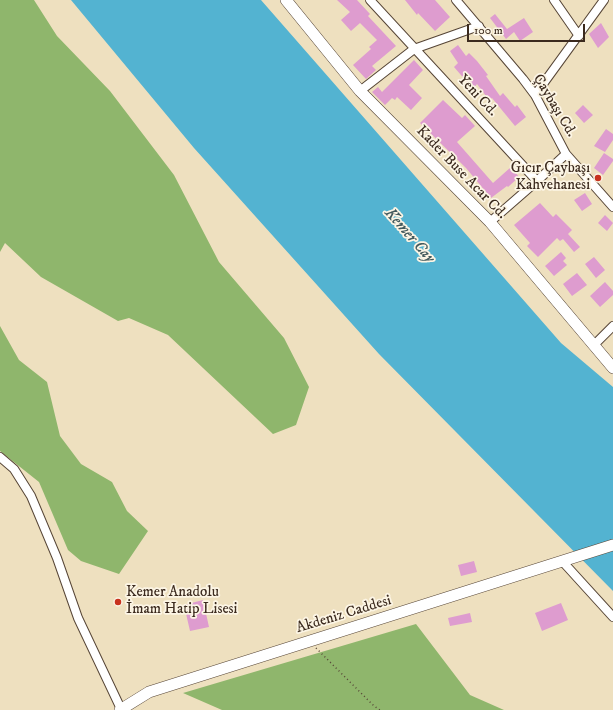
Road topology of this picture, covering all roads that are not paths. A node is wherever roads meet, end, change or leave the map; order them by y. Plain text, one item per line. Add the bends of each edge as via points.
1 (286, 0) edge
2 (370, 0) edge
3 (456, 0) edge
4 (554, 0) edge
5 (604, 0) edge
6 (479, 26) junction
7 (579, 36) junction
8 (414, 49) junction
9 (360, 91) junction
10 (534, 95) junction
11 (566, 154) junction
12 (537, 181) junction
13 (613, 207) edge
14 (490, 222) junction
15 (613, 326) edge
16 (594, 345) junction
17 (613, 368) edge
18 (0, 457) edge
19 (613, 545) edge
20 (563, 562) junction
21 (613, 617) edge
22 (120, 710) edge

1 - 9 street, Kader Buse Acar Cd.
2 - 8 street, Yeni Cd.
3 - 6 street, Çaybaşı Cd.
4 - 7 street
5 - 7 street
6 - 8 street
6 - 10 street, Çaybaşı Cd.
7 - 10 street
8 - 9 street
8 - 12 street, Yeni Cd.
9 - 14 street, Kader Buse Acar Cd.
10 - 11 street, Çaybaşı Cd.
11 - 12 street
11 - 13 street, Çaybaşı Cd.
12 - 14 street
14 - 16 street, Kader Buse Acar Cd.
15 - 16 street
16 - 17 street, Kader Buse Acar Cd.
18 - 22 street via 14,469 31,496 78,618
19 - 20 street, Akdeniz Caddesi
20 - 21 street
20 - 22 street, Akdeniz Caddesi via 149,692

